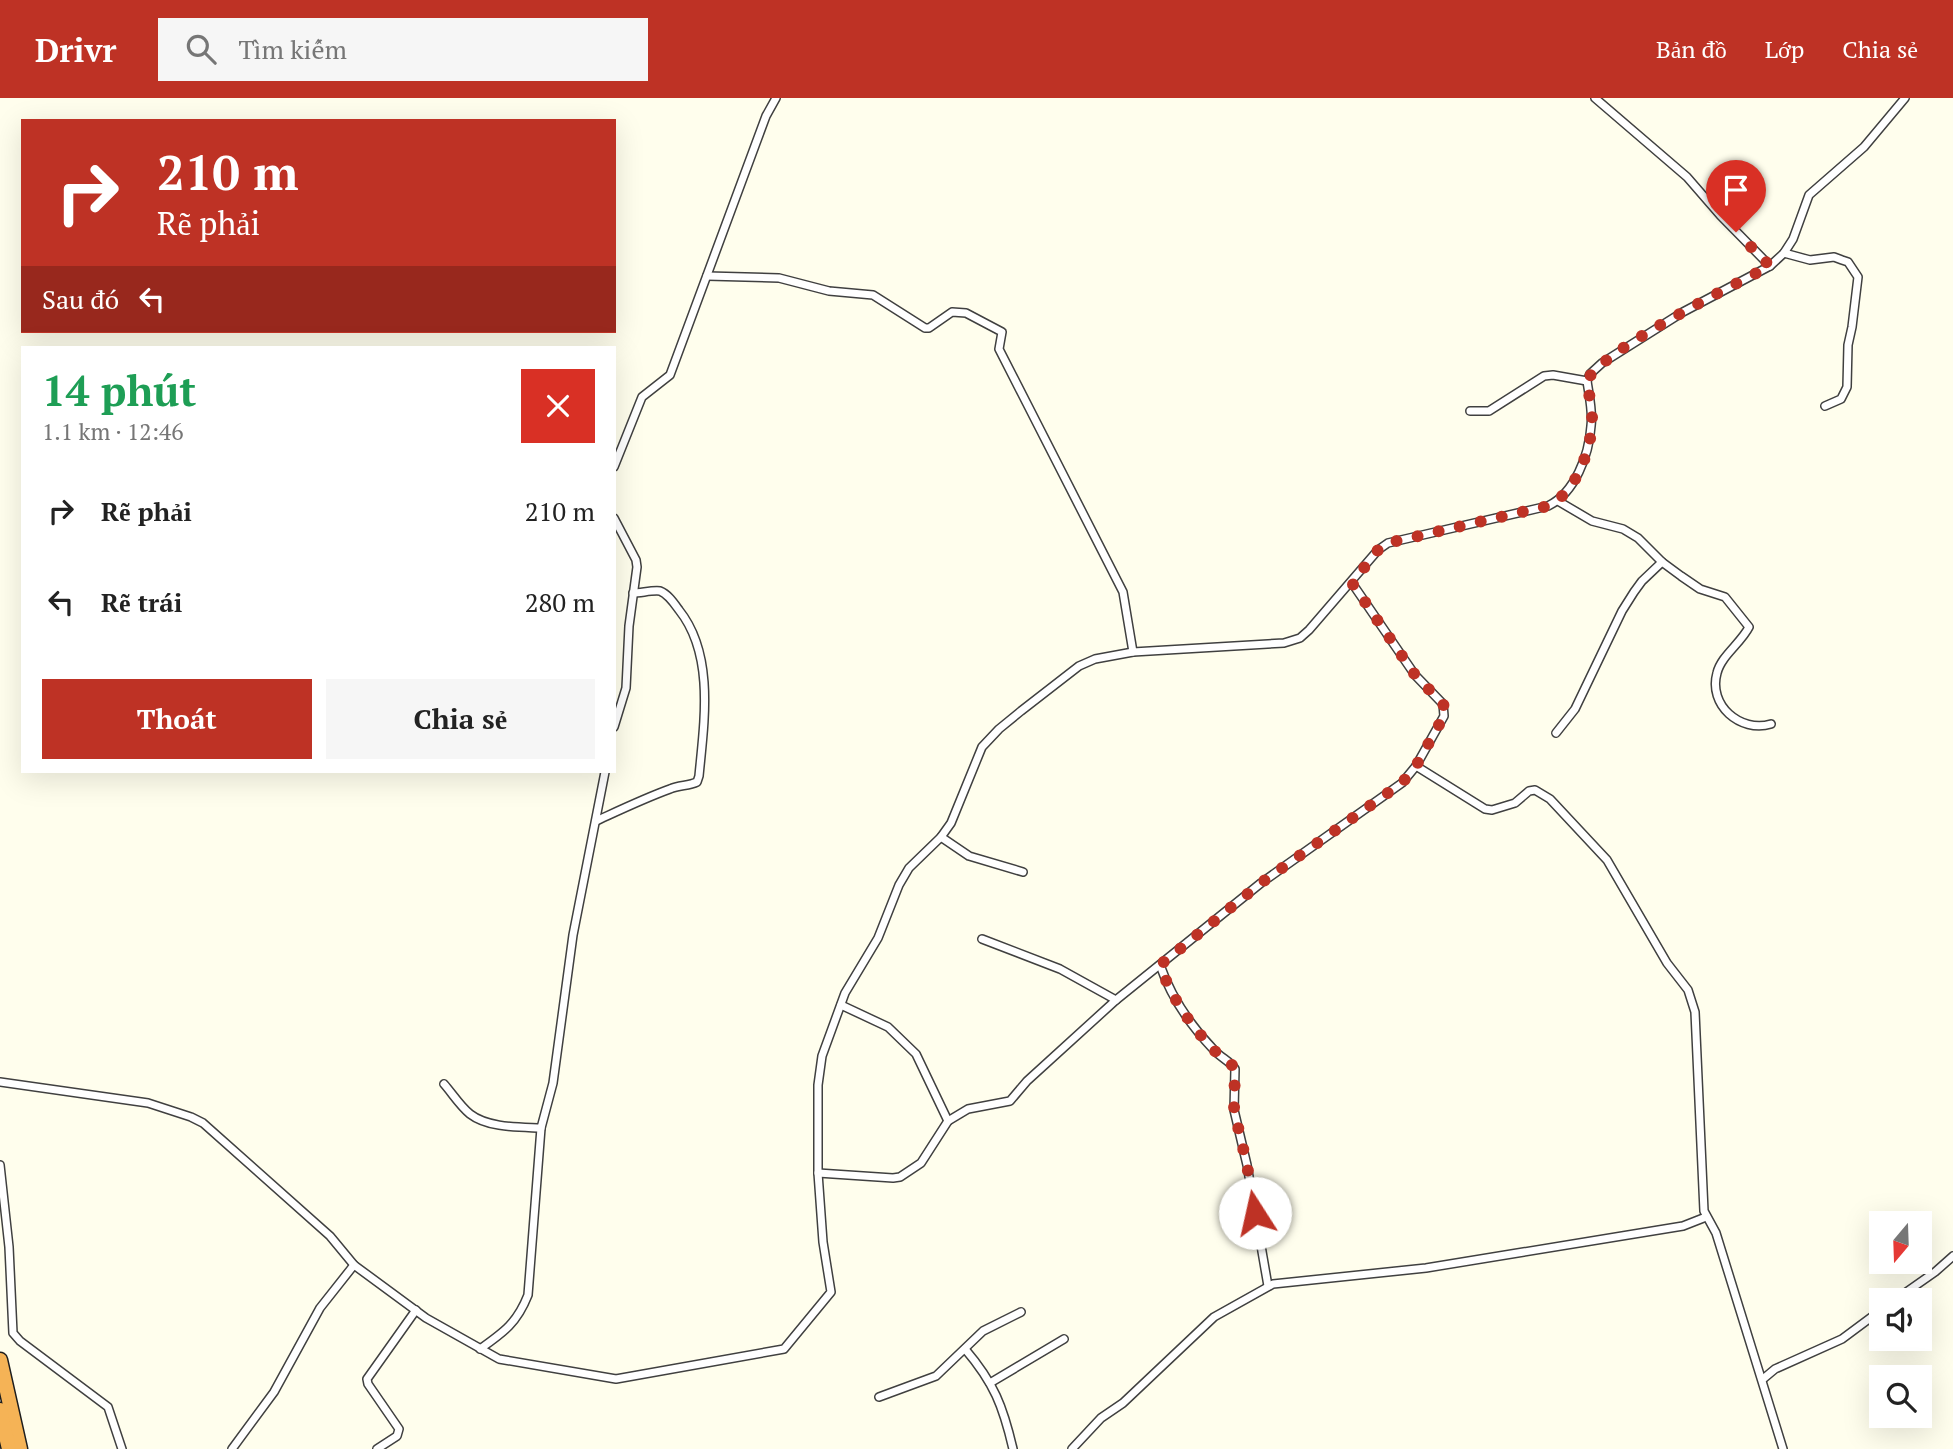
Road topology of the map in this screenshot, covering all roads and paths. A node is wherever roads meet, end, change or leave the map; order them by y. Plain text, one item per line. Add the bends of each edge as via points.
1 (776, 98) edge
2 (1595, 98) edge
3 (1905, 98) edge
4 (1784, 253) junction
5 (1770, 266) junction
6 (707, 276) junction
7 (1587, 381) junction
8 (1825, 406) dead end
9 (1470, 411) dead end
10 (616, 462) edge
11 (1558, 501) junction
12 (616, 522) edge
13 (1662, 562) junction
14 (1352, 583) junction
15 (633, 593) junction
16 (1133, 652) junction
17 (616, 720) edge
18 (1771, 724) dead end
19 (1556, 733) dead end
20 (1416, 766) junction
21 (605, 773) edge
22 (596, 821) junction
23 (941, 837) junction
24 (1023, 872) dead end
25 (982, 939) dead end
26 (1160, 965) junction
27 (1116, 1000) junction
28 (841, 1005) junction
29 (0, 1082) edge
30 (444, 1084) dead end
31 (948, 1121) junction
32 (541, 1128) junction
33 (0, 1165) edge
34 (818, 1173) junction
35 (1706, 1217) junction
36 (1953, 1256) edge
37 (354, 1265) junction
38 (1268, 1286) junction
39 (1912, 1288) edge
40 (416, 1310) junction
41 (1021, 1312) dead end
42 (1869, 1319) edge
43 (1064, 1339) dead end
44 (480, 1349) junction
45 (965, 1349) junction
46 (0, 1360) edge
47 (1763, 1379) junction
48 (990, 1383) junction
49 (879, 1397) dead end
50 (0, 1410) edge
51 (9, 1449) edge
52 (20, 1449) edge
53 (122, 1449) edge
54 (232, 1449) edge
55 (377, 1449) edge
56 (1013, 1449) edge
57 (1072, 1449) edge
58 (1783, 1449) edge

1 - 6 street
2 - 5 street via 1688,179
3 - 4 street via 1864,147 1809,195
4 - 5 street
4 - 8 street via 1810,260 1834,257 1849,262 1858,277 1847,387 1841,399
5 - 7 street via 1683,312 1602,363
6 - 10 street via 670,375 642,397
6 - 16 street via 779,278 829,291 866,294 925,328 952,312 966,313 1002,332 999,349 1123,592
7 - 9 street via 1544,376 1489,411
7 - 11 street via 1592,426 1581,468
11 - 13 street via 1592,521 1623,529
11 - 14 street via 1388,543
12 - 15 street via 636,560
13 - 18 street via 1700,589 1725,597 1747,624 1747,631 1718,670 1718,693 1734,720
13 - 19 street via 1622,611 1575,709
14 - 16 street via 1300,638 1284,643
14 - 20 street via 1415,675 1445,709
15 - 17 street via 626,688
15 - 22 street via 657,591 667,596 695,638 704,694 699,776 698,782 659,793
16 - 23 street via 1079,666 999,729 982,747
20 - 26 street via 1402,783 1261,883
20 - 35 street via 1485,810 1515,803 1535,790 1550,799 1607,860 1692,998
21 - 22 street
22 - 32 street via 573,935 553,1083
23 - 24 street via 970,856
23 - 28 street via 903,877 878,938
25 - 27 street via 1060,969
26 - 27 street
26 - 38 street via 1185,1014 1235,1069 1234,1110
27 - 31 street via 1010,1101 968,1110
28 - 31 street via 888,1027 916,1054
28 - 34 street via 820,1064
29 - 37 street via 148,1103 203,1123 330,1236
30 - 32 street via 475,1117 513,1127
31 - 34 street via 921,1163 900,1177
32 - 44 street via 528,1295 514,1322
33 - 53 street via 13,1333 108,1408
34 - 44 street via 831,1292 784,1349 616,1380 514,1364
35 - 38 street via 1683,1226 1440,1265
35 - 47 street via 1716,1233
36 - 39 street
37 - 40 street
37 - 54 street via 320,1308 274,1392
38 - 57 street via 1214,1317
40 - 44 street
40 - 55 street via 367,1379 399,1429 397,1436
41 - 45 street via 983,1331
42 - 47 street via 1842,1339 1775,1369
43 - 48 street
45 - 48 street
45 - 49 street via 936,1376
46 - 52 highway
47 - 58 street
48 - 56 street
50 - 51 highway

